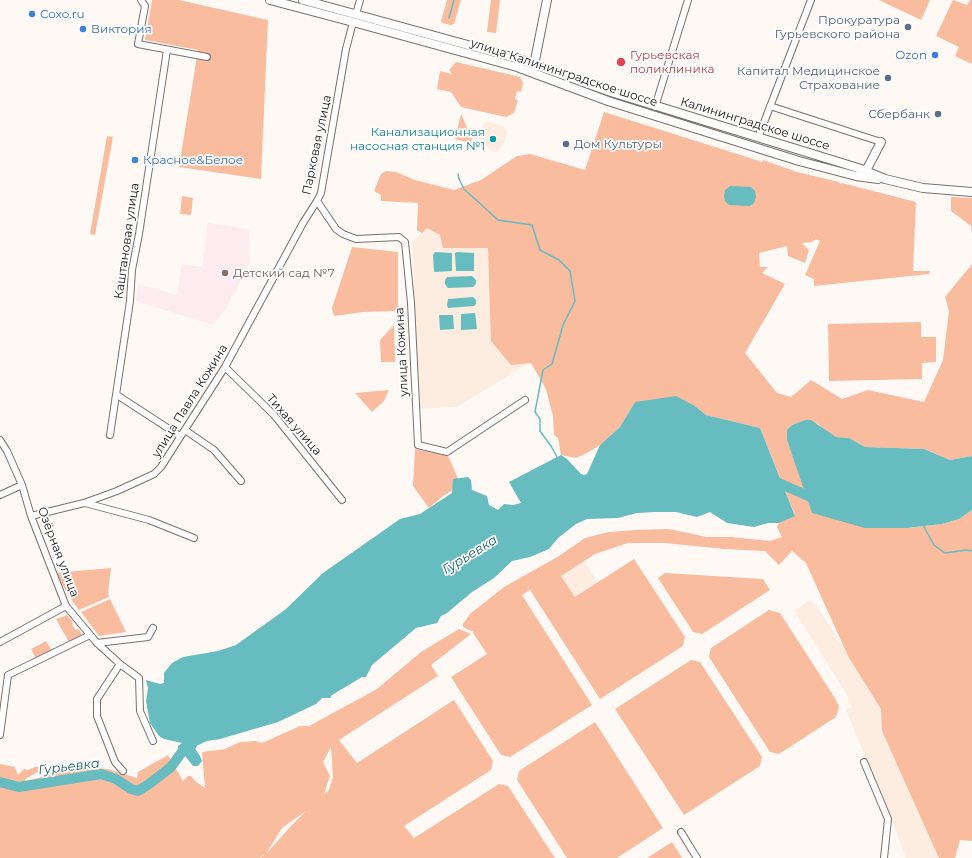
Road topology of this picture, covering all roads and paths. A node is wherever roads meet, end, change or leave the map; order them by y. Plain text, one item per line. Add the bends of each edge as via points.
1 (141, 0) edge
2 (270, 0) edge
3 (304, 0) edge
4 (360, 0) edge
5 (547, 0) edge
6 (688, 0) edge
7 (811, 0) edge
8 (355, 18) junction
9 (167, 50) junction
10 (207, 57) dead end
11 (533, 68) junction
12 (770, 106) junction
13 (655, 107) junction
14 (758, 138) junction
15 (881, 142) joint
16 (873, 172) junction
17 (850, 174) junction
18 (972, 192) edge
19 (317, 201) junction
20 (247, 329) joint
21 (225, 367) junction
22 (117, 395) junction
23 (525, 400) dead end
24 (185, 430) junction
25 (110, 435) dead end
26 (180, 436) junction
27 (0, 440) edge
28 (241, 481) dead end
29 (22, 485) junction
30 (0, 495) edge
31 (342, 500) dead end
32 (84, 503) junction
33 (31, 516) junction
34 (194, 538) dead end
35 (66, 606) junction
36 (154, 628) dead end
37 (90, 635) junction
38 (0, 642) edge
39 (97, 643) junction
40 (120, 664) junction
41 (0, 735) edge
42 (153, 741) dead end
43 (864, 762) dead end
44 (123, 770) dead end
45 (681, 832) dead end
46 (697, 858) edge
47 (884, 858) edge

1 - 9 street via 145,6 138,44
2 - 8 main road, улица Калининградское шоссе
3 - 8 main road, улица Калининградское шоссе
4 - 8 street, Парковая улица
5 - 11 main road
6 - 13 street
7 - 12 street
8 - 11 main road, улица Калининградское шоссе
8 - 19 street, Парковая улица via 346,49 321,193
9 - 10 street
9 - 22 street, Каштановая улица via 132,270
11 - 13 main road, Калининградское шоссе
11 - 17 main road, улица Калининградское шоссе via 608,101 799,161
12 - 14 street
12 - 15 street
13 - 14 main road, Калининградское шоссе
14 - 16 main road, Калининградское шоссе
15 - 16 main road
16 - 17 main road, улица Калининградское шоссе
16 - 17 main road, улица Калининградское шоссе
16 - 18 main road, Калининградское шоссе via 923,188
19 - 20 street, Парковая улица via 299,229
19 - 23 street, улица Кожина via 342,234 356,239 399,237 406,242 418,445 446,452
20 - 21 street, улица Павла Кожина
21 - 24 street, улица Павла Кожина
21 - 31 street, Тихая улица via 274,415
22 - 25 street, Каштановая улица
22 - 26 street
24 - 26 street, улица Павла Кожина
24 - 28 street via 214,450
26 - 32 street, улица Павла Кожина via 154,474
27 - 29 street, Озёрная улица
29 - 30 street
29 - 33 street, Озёрная улица
32 - 33 street, улица Павла Кожина
32 - 34 street via 149,520
33 - 35 street, Озёрная улица
35 - 37 street, Озёрная улица
35 - 38 street
36 - 39 street via 148,637
37 - 39 street, Озёрная улица
37 - 41 street via 8,675
39 - 40 street, Озёрная улица
40 - 42 street, Озёрная улица via 139,678 140,711
40 - 44 street via 97,699 97,716 115,762
43 - 47 street via 888,819
45 - 46 street

